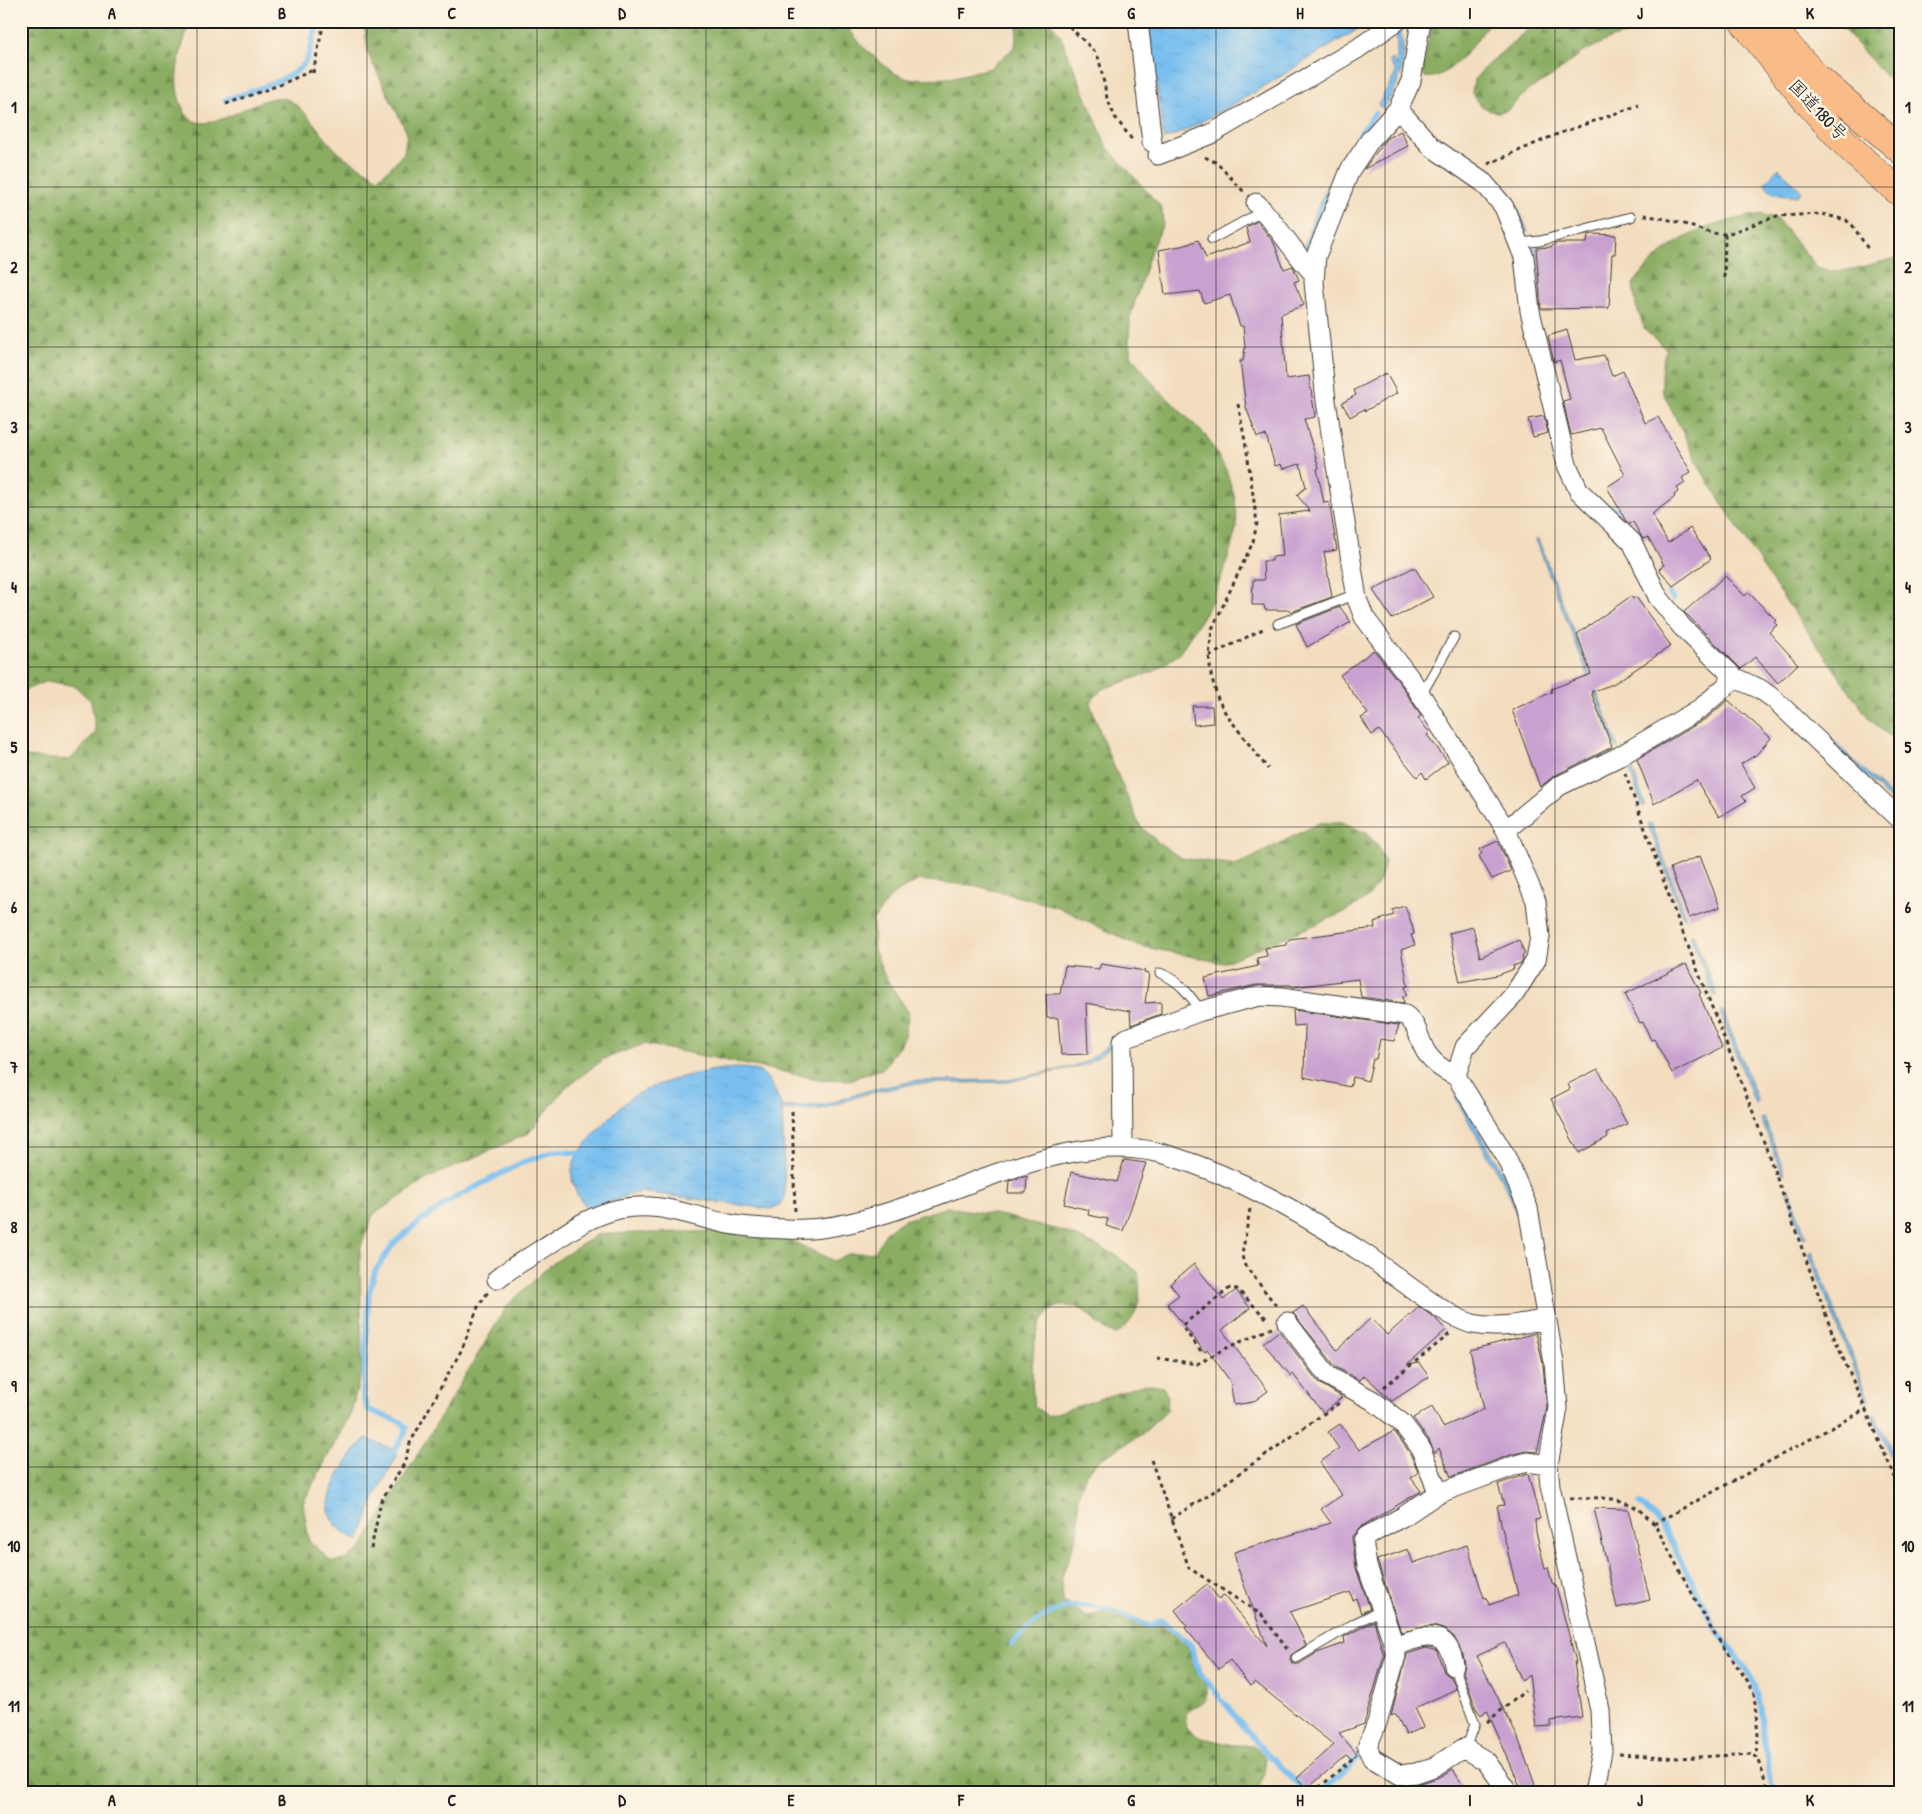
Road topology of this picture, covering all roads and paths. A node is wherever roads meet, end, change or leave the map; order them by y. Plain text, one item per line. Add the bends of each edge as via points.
1 (324, 21) edge
2 (1064, 21) edge
3 (1138, 21) edge
4 (1421, 21) edge
5 (1743, 21) edge
6 (1764, 21) edge
7 (1394, 24) edge
8 (226, 104) dead end
9 (1639, 105) dead end
10 (1398, 109) junction
11 (1155, 148) junction
12 (1901, 150) edge
13 (1198, 156) dead end
14 (1475, 175) junction
15 (1901, 193) edge
16 (1259, 207) junction
17 (1631, 217) joint
18 (1725, 234) junction
19 (1212, 239) dead end
20 (1519, 243) junction
21 (1868, 249) dead end
22 (1314, 274) junction
23 (1724, 278) dead end
24 (1238, 404) dead end
25 (1356, 594) junction
26 (1278, 624) joint
27 (1454, 637) dead end
28 (1209, 656) junction
29 (1735, 678) junction
30 (1421, 695) junction
31 (1618, 757) junction
32 (1268, 769) dead end
33 (1901, 820) edge
34 (1506, 830) junction
35 (1160, 973) dead end
36 (1201, 1011) junction
37 (1456, 1076) junction
38 (792, 1111) dead end
39 (1124, 1148) junction
40 (1252, 1189) junction
41 (796, 1228) junction
42 (497, 1279) joint
43 (1546, 1318) junction
44 (1463, 1320) junction
45 (1287, 1322) joint
46 (1201, 1351) dead end
47 (1157, 1358) dead end
48 (1352, 1390) junction
49 (1372, 1400) junction
50 (1864, 1410) junction
51 (1151, 1460) dead end
52 (1548, 1464) junction
53 (1901, 1491) edge
54 (1439, 1494) junction
55 (1552, 1499) junction
56 (1171, 1519) junction
57 (1656, 1522) junction
58 (371, 1549) dead end
59 (1382, 1610) junction
60 (1394, 1646) junction
61 (1296, 1658) joint
62 (1454, 1666) joint
63 (1525, 1691) dead end
64 (1367, 1747) junction
65 (1467, 1749) junction
66 (1602, 1751) junction
67 (1757, 1758) junction
68 (1313, 1793) edge
69 (1509, 1793) edge
70 (1594, 1793) edge
71 (1768, 1793) edge

1 - 8 path via 313,72
2 - 11 path via 1094,51 1107,98 1125,131 1147,154
3 - 11 street
4 - 10 street via 1411,81
5 - 15 highway, 国道180号 via 1797,89 1844,140
6 - 12 highway, 国道180号 via 1815,76
7 - 11 street via 1306,80 1211,134
9 - 14 path via 1500,157
10 - 14 street via 1432,147
10 - 22 street via 1370,140 1350,170 1326,227 1316,256
13 - 16 path via 1217,163
14 - 20 street via 1504,207
16 - 19 lane
16 - 22 street
17 - 18 path via 1637,214 1679,222 1707,233
17 - 20 lane via 1540,241
18 - 21 path via 1777,216 1822,214 1846,220
18 - 23 path
20 - 29 street via 1524,257 1530,311 1572,478 1591,505 1632,542 1668,611
22 - 25 street via 1326,401
24 - 28 path via 1257,523 1254,542 1212,629
25 - 26 lane
25 - 30 street via 1364,617
26 - 28 path
27 - 30 lane
28 - 32 path via 1218,699
29 - 31 street via 1700,708
29 - 33 street via 1774,699
30 - 34 street
31 - 34 street via 1559,786
31 - 50 path via 1756,1120 1833,1335
34 - 37 street via 1536,901 1539,947 1523,984 1465,1047
35 - 36 lane via 1174,978
36 - 37 street via 1260,996 1399,1013 1412,1020 1426,1053 1443,1070
36 - 39 street via 1122,1042
37 - 43 street via 1505,1156 1525,1200
38 - 41 path
39 - 40 street via 1171,1156
39 - 41 street via 1045,1157 886,1214 819,1228
40 - 44 street via 1284,1204
40 - 45 path via 1242,1255 1244,1264
41 - 42 street via 728,1224 663,1207 642,1205 580,1222
42 - 58 path via 478,1307 462,1349 410,1443 404,1464 381,1501
43 - 44 street via 1516,1325 1488,1326
43 - 52 street via 1558,1408
44 - 49 path
45 - 48 street via 1328,1376
46 - 47 path via 1186,1333 1184,1324 1234,1287 1275,1327 1197,1364
48 - 49 street
48 - 56 path via 1335,1407
49 - 54 street via 1410,1432 1420,1447
50 - 53 path
50 - 57 path
51 - 56 path
52 - 54 street via 1528,1462 1516,1465
52 - 55 street
54 - 59 street via 1371,1533 1363,1541 1367,1566
55 - 57 path via 1616,1500 1632,1504
55 - 66 street via 1600,1710
56 - 61 path via 1189,1568 1262,1615
57 - 67 path via 1713,1632 1754,1694
59 - 60 street
59 - 61 lane
60 - 62 street via 1414,1639 1438,1637 1445,1642
60 - 64 street via 1396,1656 1390,1679
62 - 65 lane via 1475,1724
63 - 65 path via 1493,1716
64 - 65 street via 1372,1758 1400,1775 1436,1766
64 - 68 path
65 - 69 street via 1486,1762
66 - 67 path via 1627,1756 1678,1758 1753,1754
66 - 70 street
67 - 71 path

